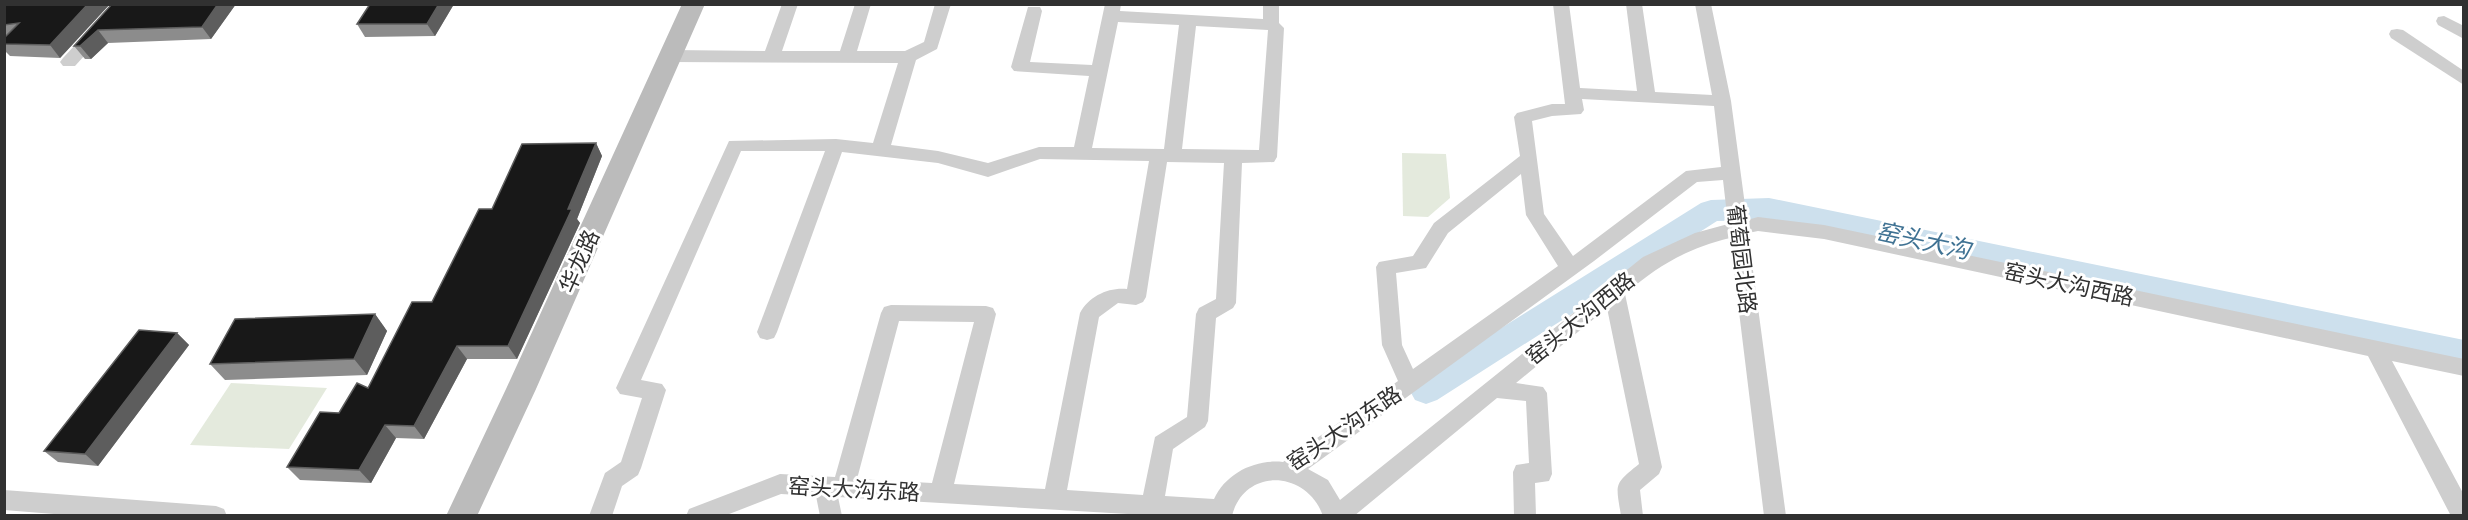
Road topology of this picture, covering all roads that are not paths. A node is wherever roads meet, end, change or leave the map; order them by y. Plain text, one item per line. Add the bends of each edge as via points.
1 (123, 4) edge
2 (694, 4) edge
3 (790, 4) edge
4 (863, 4) edge
5 (943, 4) edge
6 (1271, 4) edge
7 (1561, 4) edge
8 (1634, 4) edge
9 (1703, 4) edge
10 (1034, 10) dead end
11 (1111, 10) edge
12 (1188, 20) junction
13 (2444, 21) dead end
14 (1271, 25) junction
15 (2397, 34) dead end
16 (2463, 34) edge
17 (671, 56) junction
18 (771, 57) junction
19 (847, 57) junction
20 (908, 57) junction
21 (69, 62) dead end
22 (1099, 71) junction
23 (2463, 79) edge
24 (1572, 93) junction
25 (1647, 97) junction
26 (1722, 101) junction
27 (836, 145) junction
28 (880, 150) junction
29 (1081, 155) junction
30 (1166, 155) junction
31 (1233, 156) junction
32 (1530, 158) junction
33 (1731, 173) junction
34 (1739, 229) junction
35 (1570, 268) junction
36 (1614, 291) junction
37 (767, 332) dead end
38 (2375, 349) junction
39 (2463, 368) edge
40 (1409, 383) junction
41 (1492, 389) junction
42 (1288, 471) junction
43 (834, 487) junction
44 (941, 493) junction
45 (4, 500) edge
46 (1054, 500) junction
47 (1152, 505) junction
48 (1221, 512) edge
49 (216, 516) edge
50 (461, 516) edge
51 (600, 516) edge
52 (697, 516) edge
53 (831, 516) edge
54 (1336, 516) edge
55 (1525, 516) edge
56 (1632, 516) edge
57 (1775, 516) edge
58 (2463, 516) edge

1 - 21 street
2 - 17 main road, 华龙路
3 - 18 street
4 - 19 street
5 - 20 street via 931,45
6 - 14 street
7 - 24 street
8 - 25 street
9 - 26 street, 葡萄园北路
10 - 22 street via 1020,67
11 - 12 street
11 - 22 street
12 - 14 street
12 - 30 street
13 - 16 street
14 - 31 street via 1276,28 1268,157
15 - 23 street
17 - 18 street
17 - 50 main road, 华龙路
18 - 19 street
19 - 20 street
20 - 28 street
22 - 29 street
24 - 25 street
24 - 32 street via 1575,110 1552,110 1523,117
25 - 26 street
26 - 33 street, 葡萄园北路
27 - 28 street
27 - 37 street
27 - 51 street via 735,145 627,388 655,390 630,468 613,480
28 - 29 street via 938,157 988,170 1039,153
29 - 30 street
30 - 31 street
30 - 46 street via 1136,297 1114,295 1090,313
31 - 47 street via 1226,303 1206,314 1197,421 1162,444
32 - 35 street via 1535,215
32 - 40 street via 1441,228 1419,262 1386,267 1392,345
33 - 34 street, 葡萄园北路
33 - 35 street, 窑头大沟东路 via 1693,176
34 - 36 street, 窑头大沟西路 via 1702,238 1650,262
34 - 38 street, 窑头大沟西路 via 1758,224 1824,232
34 - 57 street, 葡萄园北路
35 - 40 street, 窑头大沟东路
36 - 41 street, 窑头大沟西路
36 - 56 street via 1651,467 1628,486
38 - 39 street, 窑头大沟西路
38 - 58 street
40 - 42 street, 窑头大沟东路
41 - 54 street, 窑头大沟西路
41 - 55 street via 1536,393 1541,474 1524,472
42 - 48 street, 窑头大沟东路 via 1254,474 1239,483 1228,495
42 - 54 street via 1320,487
43 - 44 street, 窑头大沟东路
43 - 44 street via 891,313 986,314
43 - 52 street, 窑头大沟东路 via 780,484
43 - 53 street
44 - 46 street, 窑头大沟东路
45 - 49 street
46 - 47 street, 窑头大沟东路
47 - 48 street, 窑头大沟东路

